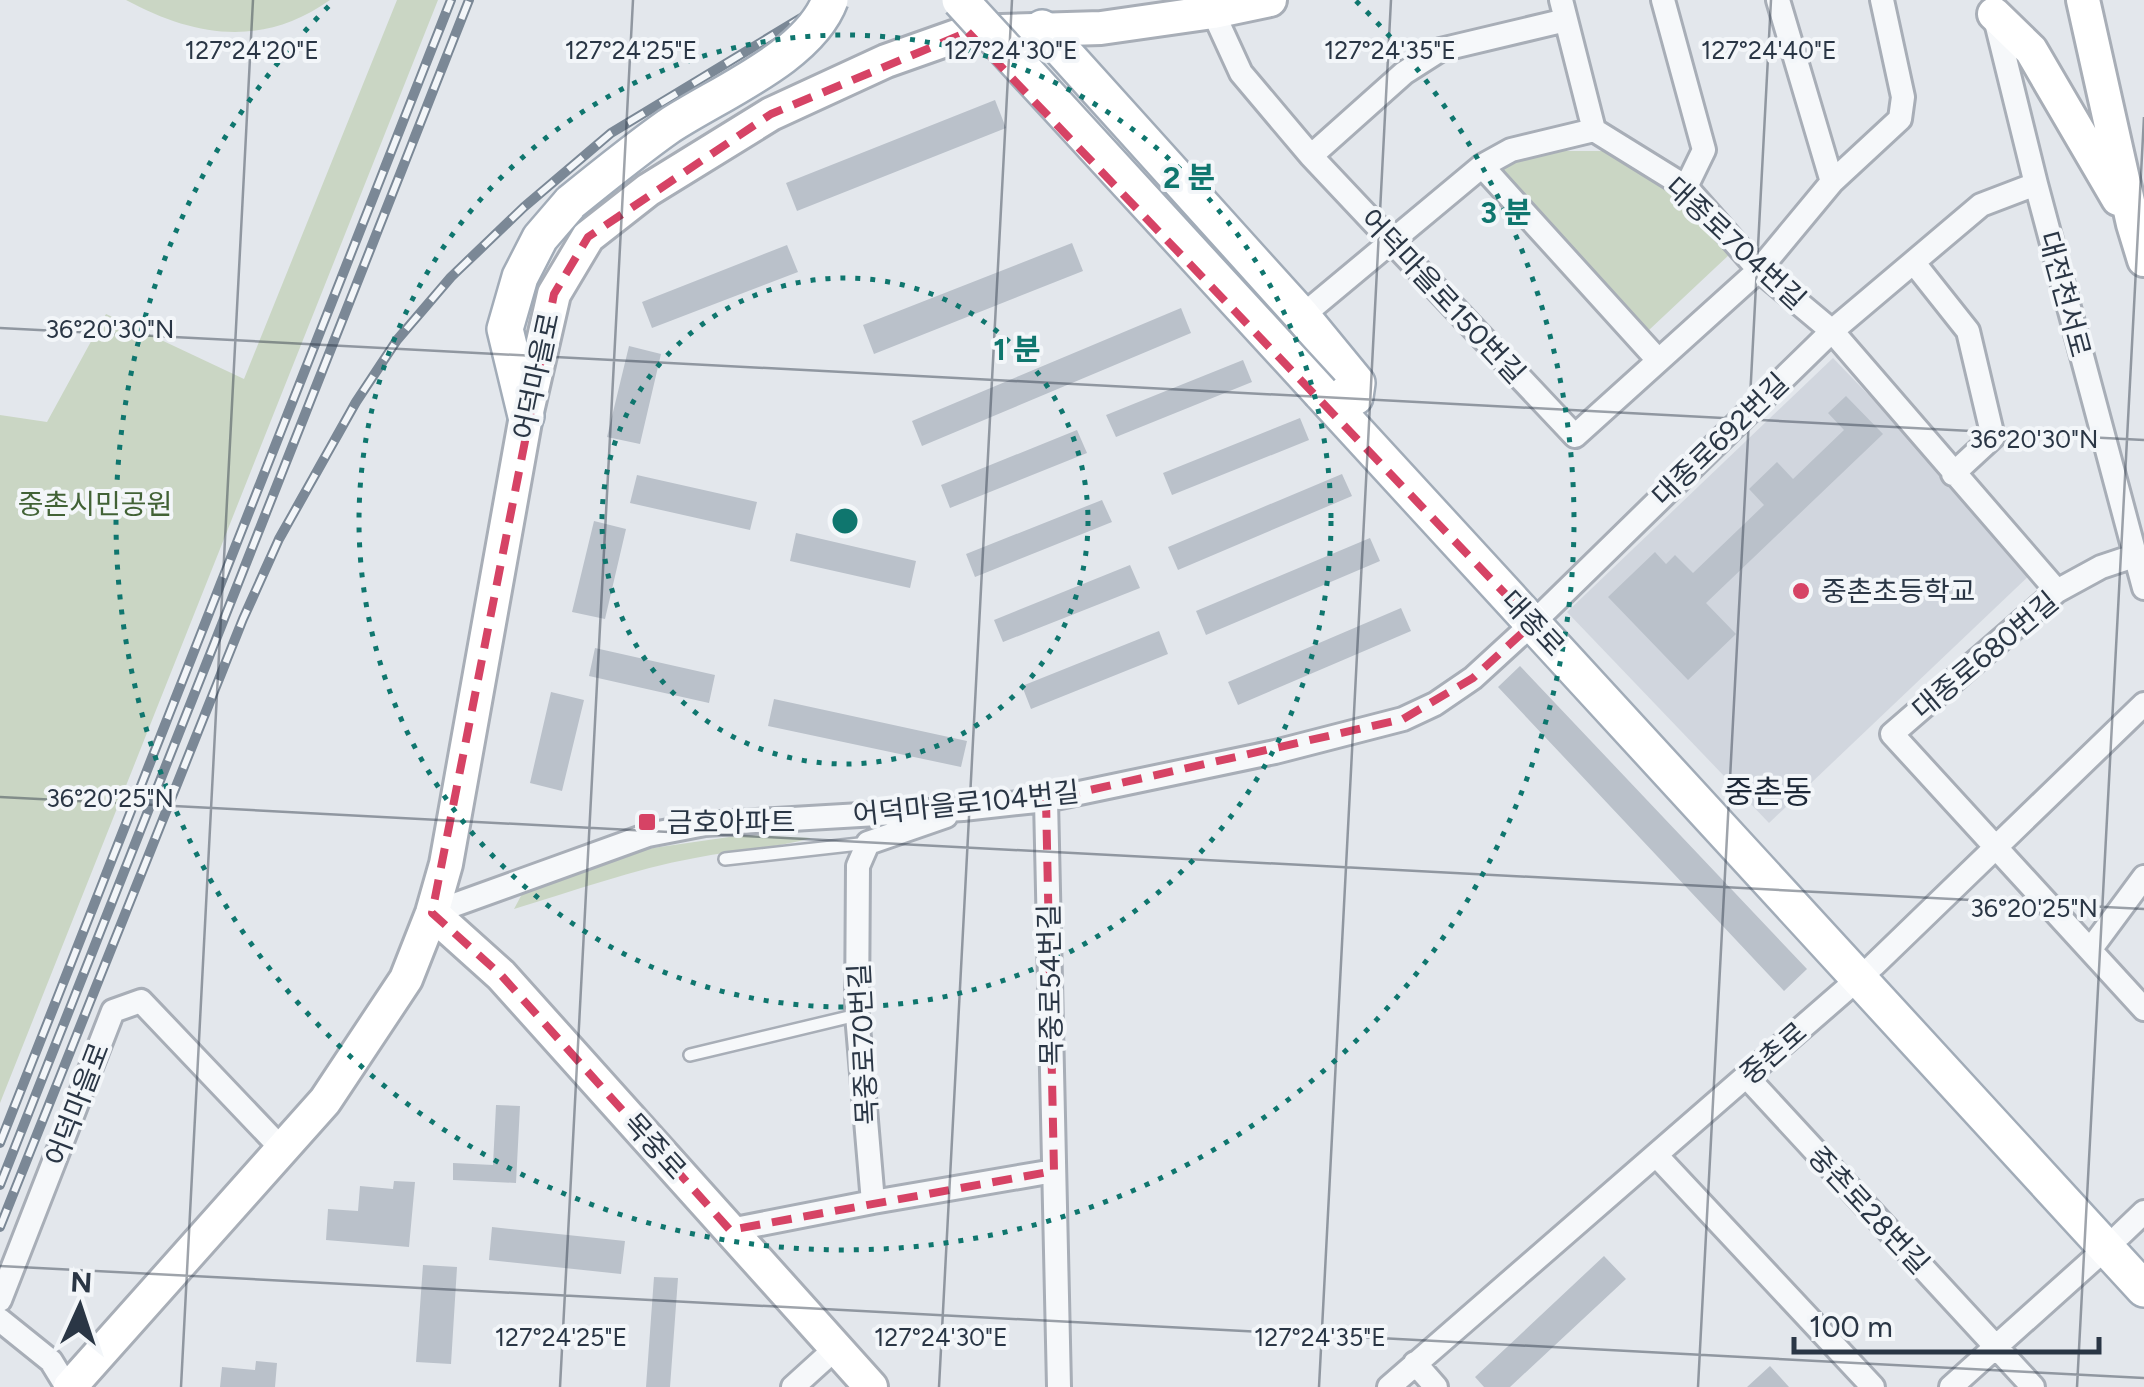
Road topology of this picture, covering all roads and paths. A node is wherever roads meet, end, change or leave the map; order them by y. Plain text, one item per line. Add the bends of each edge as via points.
1 (830, 0) edge
2 (993, 0) edge
3 (1270, 0) edge
4 (1663, 0) edge
5 (1778, 0) edge
6 (1882, 0) edge
7 (2084, 0) edge
8 (1992, 7) edge
9 (1564, 10) edge
10 (1212, 12) junction
11 (964, 16) edge
12 (1042, 28) junction
13 (1594, 130) junction
14 (1311, 156) junction
15 (1482, 166) junction
16 (1832, 182) junction
17 (2036, 184) junction
18 (1686, 187) junction
19 (2133, 224) junction
20 (1390, 241) junction
21 (2144, 260) edge
22 (1914, 263) junction
23 (1759, 270) junction
24 (1302, 316) junction
25 (1832, 331) junction
26 (1658, 360) junction
27 (1339, 395) junction
28 (526, 416) junction
29 (1953, 474) junction
30 (2134, 556) junction
31 (2144, 588) edge
32 (2057, 592) junction
33 (1540, 615) junction
34 (2144, 704) edge
35 (1046, 800) junction
36 (963, 809) junction
37 (868, 843) junction
38 (1996, 846) junction
39 (725, 859) dead end
40 (2144, 878) edge
41 (2134, 912) edge
42 (432, 913) junction
43 (2090, 950) junction
44 (1866, 972) junction
45 (2144, 1009) edge
46 (857, 1015) junction
47 (690, 1054) dead end
48 (1746, 1076) junction
49 (281, 1148) junction
50 (1656, 1155) junction
51 (1054, 1171) junction
52 (873, 1202) junction
53 (730, 1230) junction
54 (2123, 1232) edge
55 (2144, 1262) edge
56 (2144, 1290) edge
57 (0, 1300) edge
58 (0, 1320) edge
59 (1996, 1346) junction
60 (836, 1348) junction
61 (1415, 1363) junction
62 (69, 1387) edge
63 (793, 1387) edge
64 (871, 1387) edge
65 (1059, 1387) edge
66 (1388, 1387) edge
67 (1436, 1387) edge
68 (1873, 1387) edge
69 (1951, 1387) edge
70 (2033, 1387) edge

1 - 28 main road, bridge via 809,36 656,135 571,202 540,238 505,329
2 - 27 main road, 대종로
3 - 10 main road, 어덕마을로
4 - 18 street via 1704,150
5 - 16 street
6 - 16 street via 1903,97 1900,119
7 - 19 main road
8 - 17 street, 대전천서로
8 - 19 main road via 2031,50
9 - 13 street
9 - 14 street via 1440,50
10 - 12 main road, 어덕마을로 via 1102,28
10 - 14 street, 어덕마을로150번길 via 1241,73
11 - 12 main road, 어덕마을로
11 - 27 main road, 대종로, bridge
11 - 28 main road, 어덕마을로 via 771,114 588,236 554,294
12 - 24 main road
13 - 15 street via 1511,150
13 - 18 street, 대종로704번길
14 - 20 street, 어덕마을로150번길
15 - 20 street
15 - 26 street
16 - 23 street
17 - 22 street, 대종로692번길 via 1981,205
17 - 30 street, 대전천서로
18 - 23 street, 대종로704번길
19 - 21 main road
20 - 24 street
20 - 26 street, 어덕마을로150번길 via 1575,436
22 - 25 street, 대종로692번길
22 - 29 street via 1968,331 1992,438
23 - 25 street, 대종로704번길
23 - 26 street
24 - 27 main road via 1357,383
25 - 29 street, 대종로704번길
25 - 33 street, 대종로692번길
27 - 33 main road, 대종로
28 - 42 main road, 어덕마을로
29 - 32 street, 대종로704번길
30 - 31 street, 대전천서로
30 - 32 street, 대종로680번길
32 - 38 street, 대종로680번길 via 1892,734
33 - 35 street, 어덕마을로104번길 via 1473,678 1403,719
33 - 44 main road, 대종로
34 - 38 street, 중촌로
35 - 36 street, 어덕마을로104번길
35 - 51 street, 목중로54번길
36 - 37 street
36 - 42 street, 어덕마을로104번길 via 705,824 648,834
37 - 39 lane
37 - 46 street, 목중로70번길 via 858,866
38 - 43 street
38 - 44 street, 중촌로
40 - 41 street
41 - 43 street
42 - 49 main road, 어덕마을로 via 406,979 325,1101
42 - 53 main road, 목중로 via 501,975
43 - 45 street
44 - 48 street, 중촌로
44 - 54 main road, 대종로
46 - 47 lane
46 - 52 street, 목중로70번길
48 - 50 street, 중촌로
48 - 59 street, 중촌로28번길
49 - 57 street, 어덕마을로 via 141,1001 113,1011
49 - 62 main road, 어덕마을로
50 - 61 street, 중촌로
50 - 68 street
51 - 52 street
51 - 65 street, 목중로54번길
52 - 53 street
53 - 60 main road, 목중로
54 - 55 main road, 대종로
54 - 56 main road, 대종로
54 - 59 street
58 - 62 street, 어덕마을로 via 51,1362
59 - 69 street
59 - 70 street, 중촌로28번길
60 - 63 street
60 - 64 main road, 목중로
61 - 66 street, 중촌로
61 - 67 street

